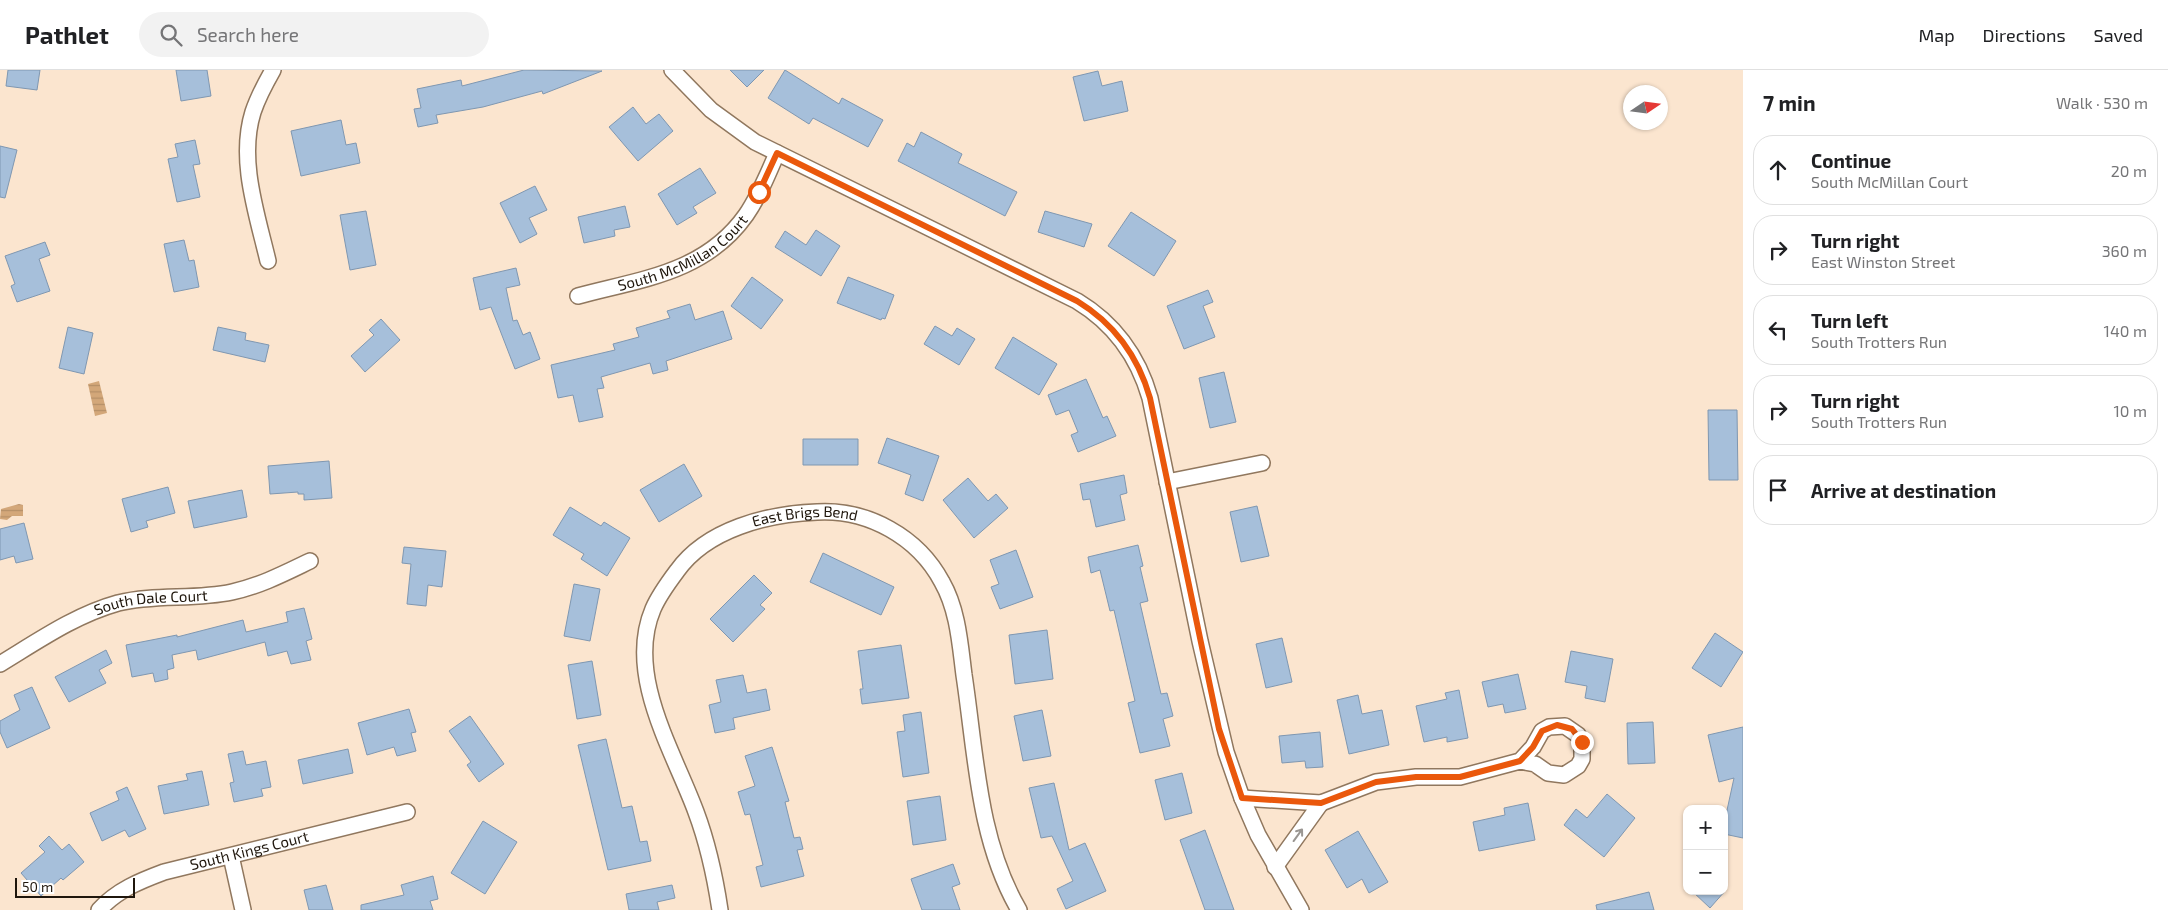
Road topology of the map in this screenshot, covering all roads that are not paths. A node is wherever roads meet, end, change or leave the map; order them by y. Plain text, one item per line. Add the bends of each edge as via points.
1 (273, 70) edge
2 (672, 70) edge
3 (777, 153) junction
4 (268, 261) dead end
5 (578, 296) dead end
6 (1262, 463) dead end
7 (1167, 482) junction
8 (310, 561) dead end
9 (0, 664) edge
10 (1520, 761) dead end
11 (1242, 798) junction
12 (1321, 803) junction
13 (407, 812) dead end
14 (231, 856) junction
15 (1275, 867) junction
16 (99, 910) edge
17 (244, 910) edge
18 (720, 910) edge
19 (1019, 910) edge
20 (1301, 910) edge

1 - 4 street via 252,114 248,150 249,173
2 - 3 street via 731,126
3 - 5 street, South McMillan Court via 746,214 718,245 686,266 668,273
3 - 7 street via 1094,312 1122,339 1144,376
6 - 7 street
7 - 11 street via 1219,729
8 - 9 street, South Dale Court via 253,587 120,603 96,610 70,621
10 - 12 street via 1460,777 1416,777 1376,782
11 - 12 street
11 - 15 street
15 -> 12 street
13 - 14 street, South Kings Court
14 - 16 street, South Kings Court via 144,879 112,897
14 - 17 street
15 - 20 street
18 - 19 street, East Brigs Bend via 699,821 649,691 645,662 652,610 680,566 700,547 721,534 770,518 829,511 871,520 893,531 912,545 942,582 958,627 986,827 995,859

